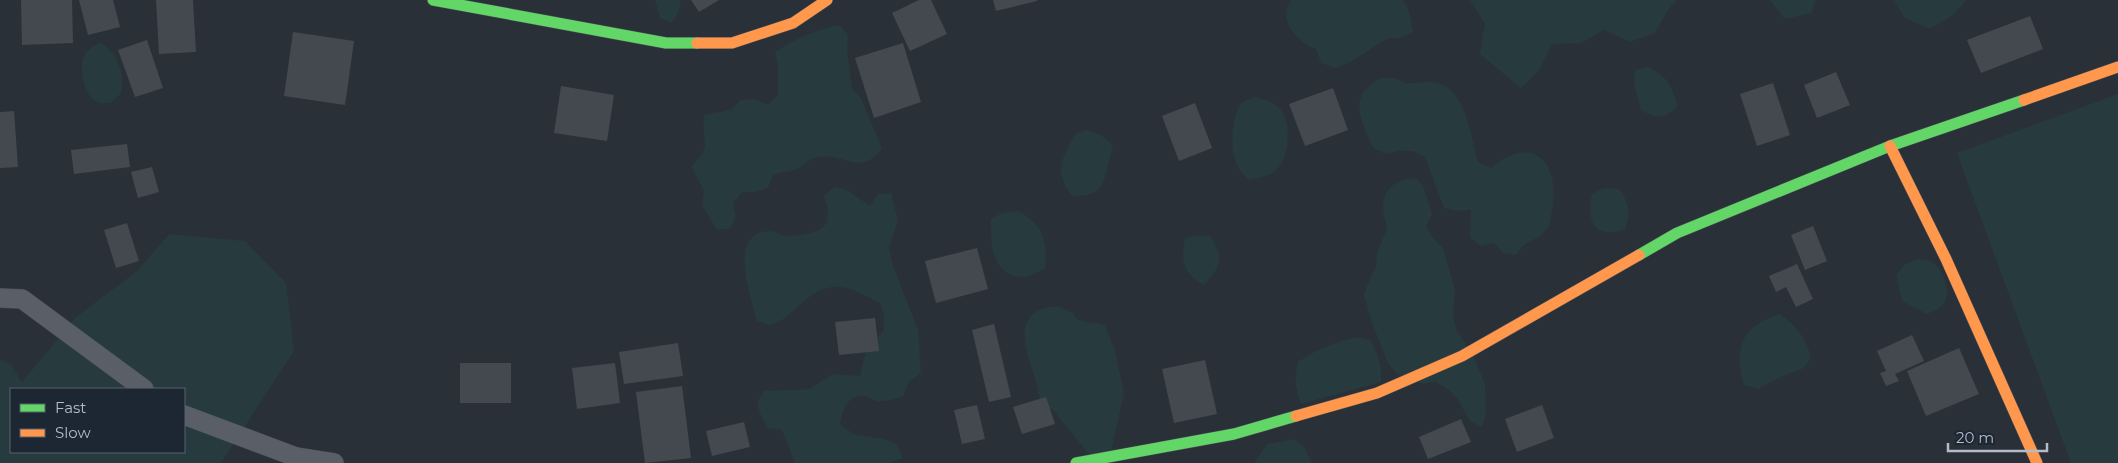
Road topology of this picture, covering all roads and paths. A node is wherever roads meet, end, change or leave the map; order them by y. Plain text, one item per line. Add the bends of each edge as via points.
1 (433, 0) edge
2 (827, 0) edge
3 (2118, 67) edge
4 (1890, 146) junction
5 (0, 298) edge
6 (143, 388) edge
7 (185, 414) edge
8 (334, 463) edge
9 (1076, 463) edge
10 (2037, 463) edge

1 - 2 street via 666,42 694,43 732,43 785,26
3 - 4 street
4 - 9 street via 1676,233 1462,356 1377,393 1234,434
4 - 10 street via 1946,259
5 - 6 lane via 22,299
7 - 8 lane via 296,457

